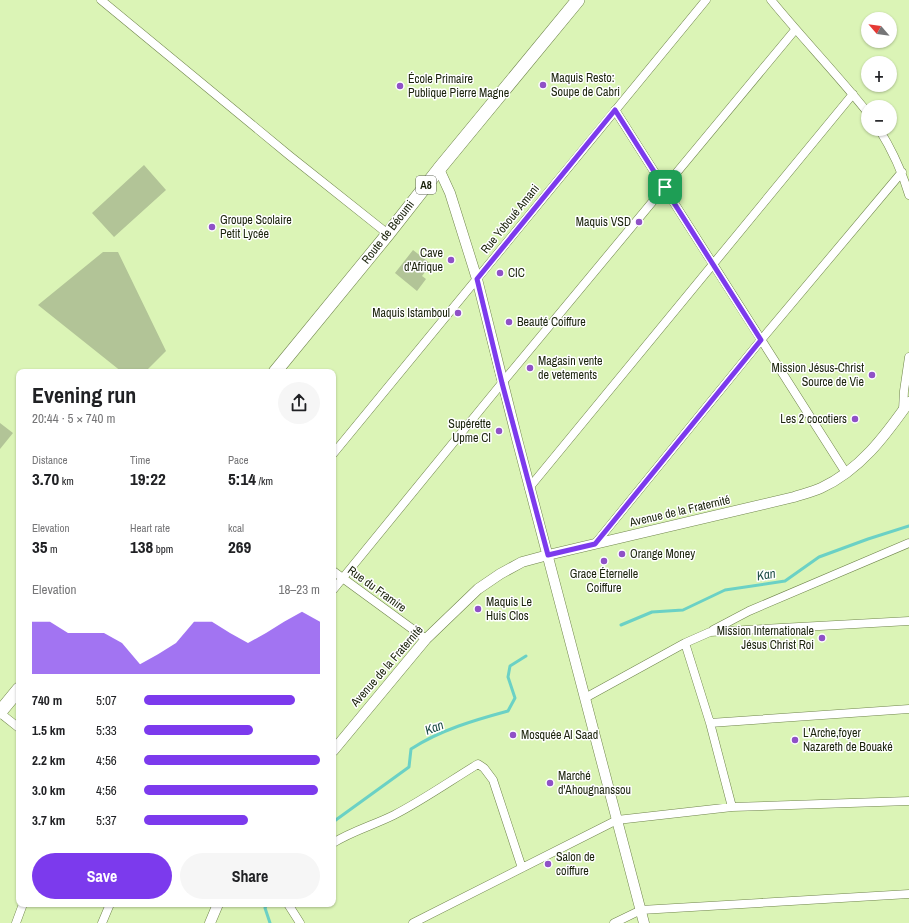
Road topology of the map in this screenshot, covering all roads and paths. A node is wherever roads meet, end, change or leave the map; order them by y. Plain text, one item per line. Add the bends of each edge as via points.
1 (101, 0) edge
2 (578, 0) edge
3 (706, 0) edge
4 (771, 0) edge
5 (795, 30) junction
6 (853, 94) junction
7 (861, 104) edge
8 (615, 110) junction
9 (883, 136) edge
10 (439, 168) junction
11 (902, 172) junction
12 (665, 187) junction
13 (909, 194) edge
14 (388, 234) junction
15 (714, 264) junction
16 (477, 279) junction
17 (761, 340) junction
18 (909, 357) edge
19 (276, 369) edge
20 (502, 383) junction
21 (906, 406) edge
22 (336, 450) edge
23 (846, 473) junction
24 (529, 488) junction
25 (909, 543) edge
26 (595, 544) junction
27 (548, 555) junction
28 (336, 573) edge
29 (342, 578) junction
30 (336, 586) edge
31 (909, 621) edge
32 (710, 632) junction
33 (426, 639) junction
34 (685, 643) junction
35 (16, 693) edge
36 (585, 698) junction
37 (909, 709) edge
38 (0, 713) edge
39 (710, 723) junction
40 (16, 726) edge
41 (336, 746) edge
42 (909, 801) edge
43 (732, 807) junction
44 (617, 820) junction
45 (336, 841) edge
46 (522, 868) junction
47 (909, 894) edge
48 (23, 907) edge
49 (109, 907) edge
50 (217, 907) edge
51 (290, 907) edge
52 (640, 910) junction
53 (16, 923) edge
54 (102, 923) edge
55 (210, 923) edge
56 (300, 923) edge
57 (413, 923) edge
58 (614, 923) edge
59 (644, 923) edge

1 - 14 street
2 - 10 main road, Route de Béoumi / A8
3 - 8 street, Rue Yoboué Amani
4 - 5 street
5 - 6 street
5 - 12 street
6 - 7 street
6 - 15 street
8 - 12 street
8 - 16 street, Rue Yoboué Amani
9 - 11 street
10 - 14 main road, Route de Béoumi / A8
10 - 16 street via 450,193
11 - 13 street
11 - 17 street
12 - 15 street
12 - 20 street
14 - 19 main road, Route de Béoumi / A8
15 - 17 street
15 - 24 street
16 - 20 street
16 - 22 street, Rue Yoboué Amani
17 - 23 street
17 - 26 street
18 - 21 street via 904,391
20 - 24 street
20 - 29 street
21 - 23 street, Avenue de la Fraternité via 867,456
23 - 26 street, Avenue de la Fraternité via 820,488 794,497
24 - 27 street
25 - 32 street via 750,611
26 - 27 street, Avenue de la Fraternité
27 - 33 street, Avenue de la Fraternité via 522,562 478,589
27 - 36 street
28 - 29 street, Rue du Framire
29 - 30 street
29 - 33 street, Rue du Framire
31 - 32 street
32 - 34 street
33 - 41 street, Avenue de la Fraternité
34 - 36 street
34 - 39 street
35 - 38 main road
36 - 44 street
37 - 39 street
38 - 40 street
39 - 43 street
42 - 43 street
43 - 44 street
44 - 46 street
44 - 52 street
45 - 46 street via 409,807 478,764 493,780
46 - 57 street
47 - 52 street
48 - 53 street
49 - 54 street
50 - 55 street
51 - 56 street
52 - 58 street
52 - 59 street

